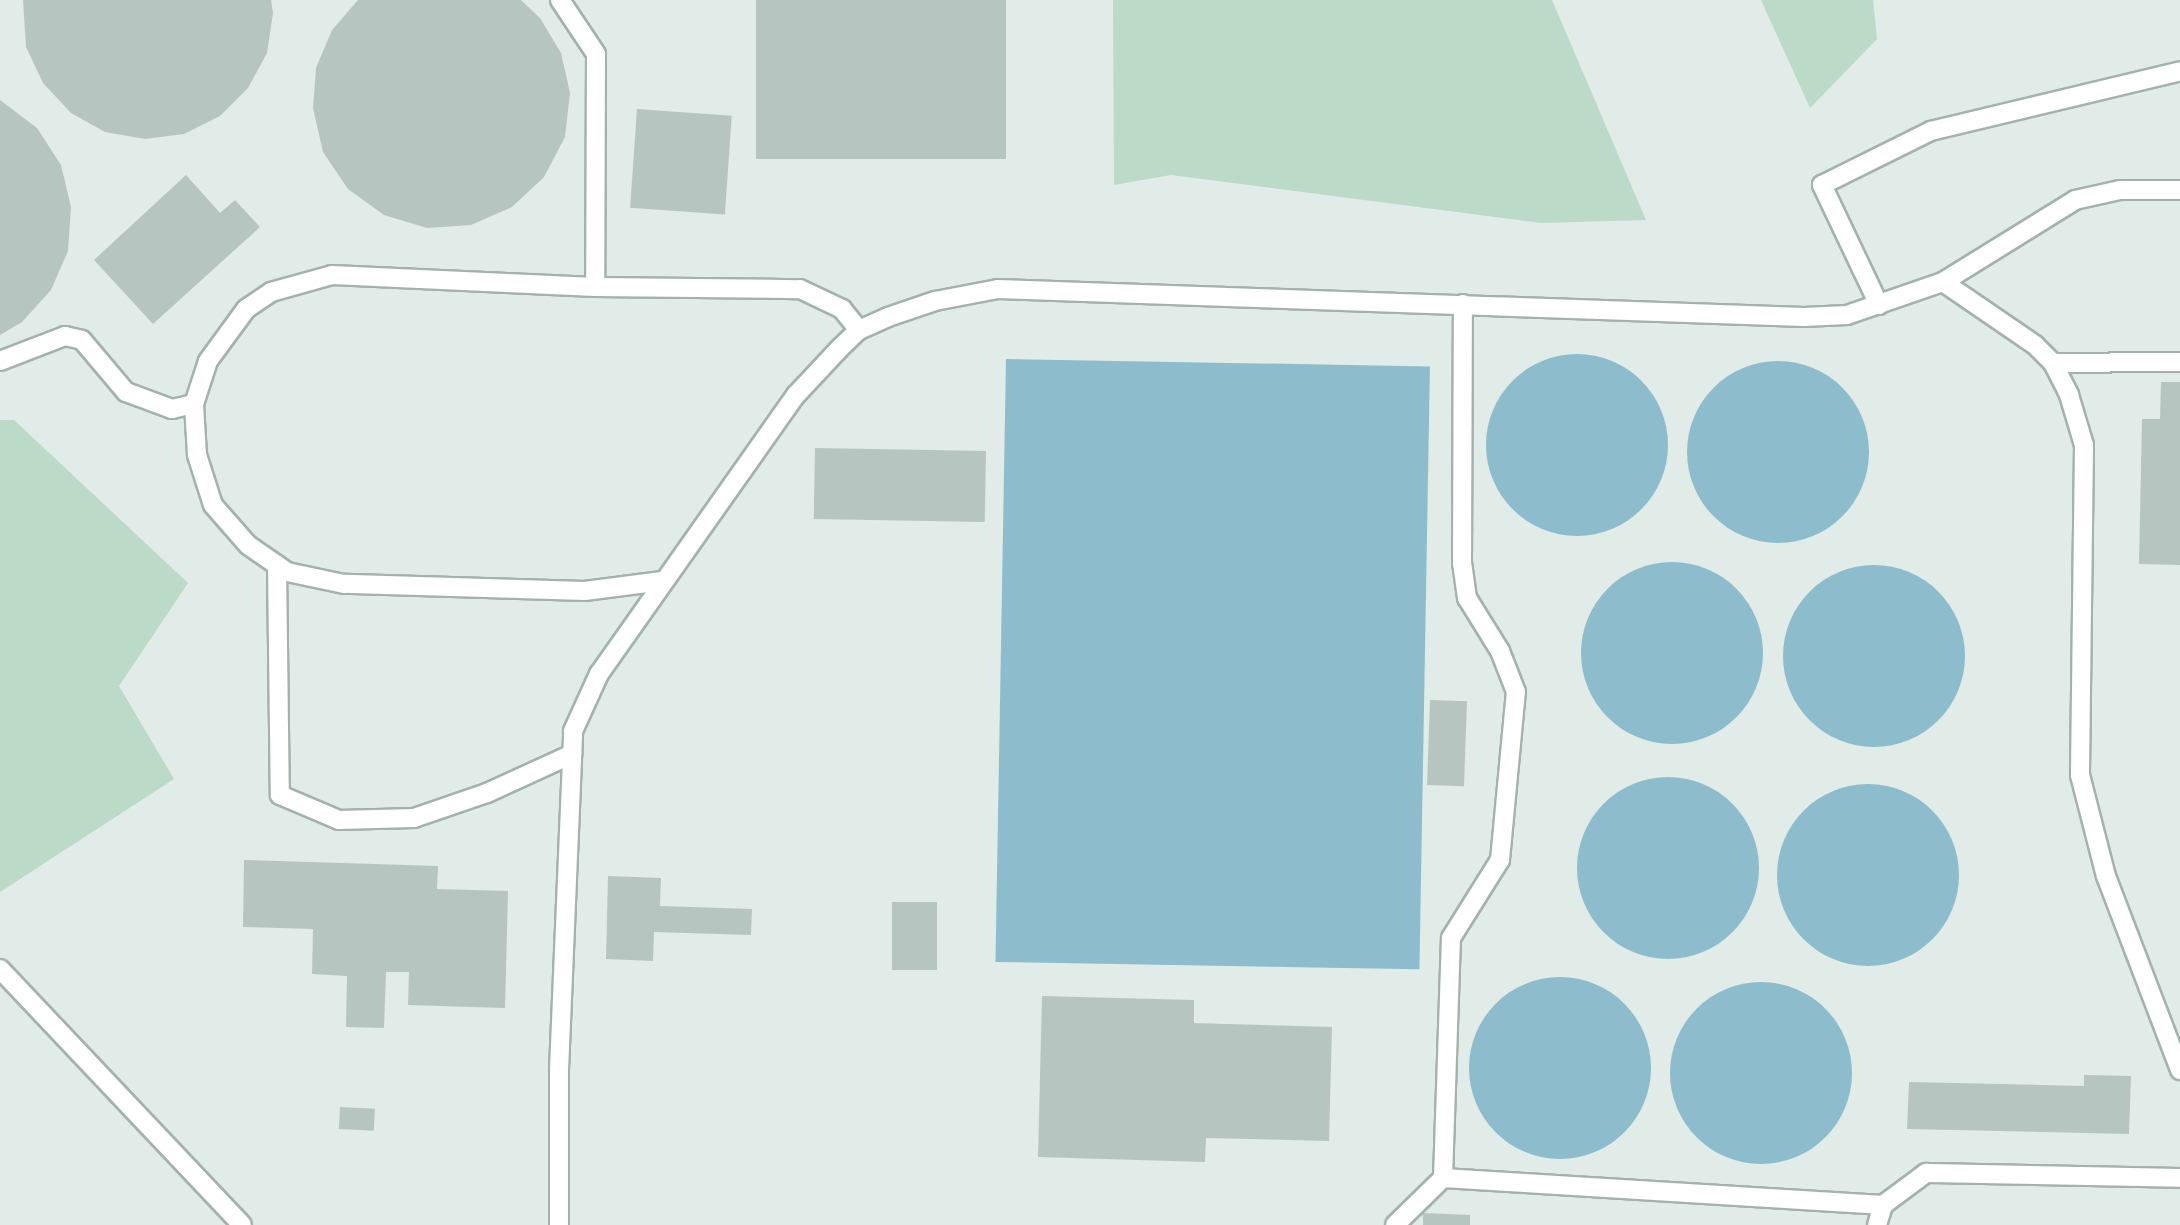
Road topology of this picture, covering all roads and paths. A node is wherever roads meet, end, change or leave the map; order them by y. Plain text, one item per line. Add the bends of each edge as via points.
1 (560, 0) edge
2 (2180, 71) edge
3 (2180, 190) edge
4 (1943, 282) junction
5 (595, 287) junction
6 (1463, 304) junction
7 (1879, 305) junction
8 (859, 330) junction
9 (0, 361) edge
10 (2180, 362) edge
11 (2053, 363) junction
12 (194, 404) junction
13 (277, 565) junction
14 (662, 581) junction
15 (572, 754) junction
16 (0, 969) edge
17 (2180, 1070) edge
18 (1443, 1178) junction
19 (2180, 1178) edge
20 (1883, 1205) junction
21 (242, 1225) edge
22 (559, 1225) edge
23 (1395, 1225) edge
24 (1877, 1225) edge

1 - 5 lane via 596,54
2 - 7 lane via 1931,131 1822,185
3 - 4 lane via 2120,190 2075,200
4 - 7 lane
4 - 11 lane
5 - 8 lane via 800,289 842,309
5 - 12 lane via 363,274 300,282 271,292 227,331 208,361
6 - 7 lane via 1804,317 1847,315
6 - 8 lane via 998,289 935,301
6 - 18 lane via 1465,587 1469,608 1500,651 1516,692 1500,860 1451,938
8 - 14 lane via 796,395
9 - 12 lane via 65,336 82,340 110,379 135,397 172,409
10 - 11 lane
11 - 17 lane via 2084,445 2080,775 2106,876
12 - 13 lane via 197,455 213,505 248,545
13 - 14 lane via 344,584 585,591
13 - 15 lane via 280,795 339,820 414,818 487,793
14 - 15 lane via 599,674 573,731
15 - 22 lane
16 - 21 lane
18 - 20 lane
18 - 23 lane
19 - 20 lane via 1926,1173
20 - 24 lane

